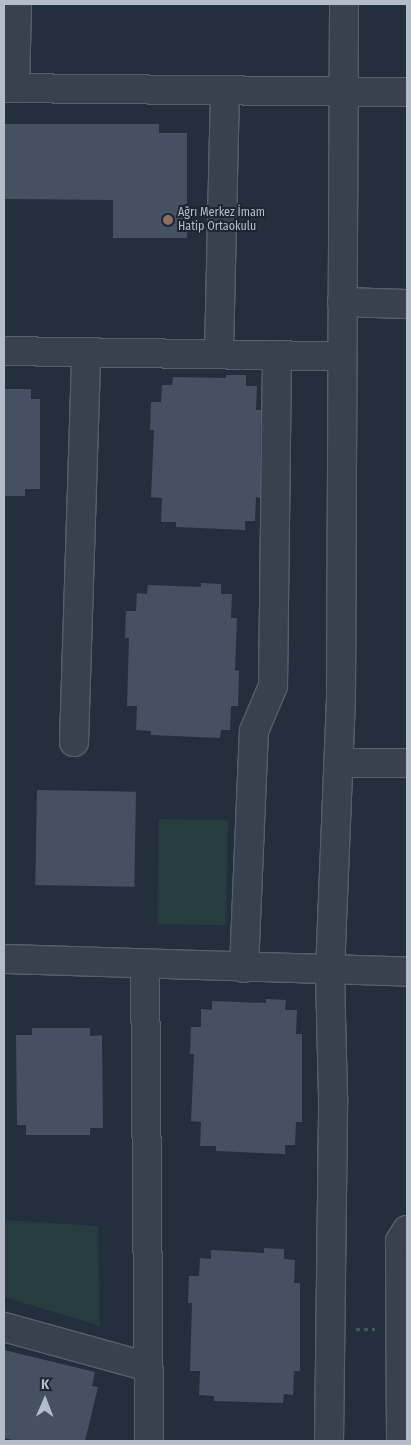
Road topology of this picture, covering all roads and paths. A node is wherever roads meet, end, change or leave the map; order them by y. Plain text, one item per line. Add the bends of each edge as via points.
1 (17, 4) edge
2 (344, 4) edge
3 (9, 88) edge
4 (225, 91) junction
5 (344, 92) junction
6 (407, 92) edge
7 (342, 302) junction
8 (407, 304) edge
9 (4, 351) edge
10 (86, 352) junction
11 (219, 354) junction
12 (277, 355) junction
13 (341, 356) junction
14 (74, 742) dead end
15 (338, 763) junction
16 (407, 763) edge
17 (4, 959) edge
18 (145, 964) junction
19 (244, 968) junction
20 (330, 972) junction
21 (407, 972) edge
22 (407, 1230) edge
23 (4, 1327) edge
24 (330, 1328) junction
25 (401, 1330) junction
26 (148, 1366) junction
27 (149, 1441) edge
28 (329, 1441) edge
29 (402, 1441) edge

1 - 3 street
2 - 5 street
3 - 4 street
4 - 5 street
4 - 11 street
5 - 6 street
5 - 7 street
7 - 8 street
7 - 13 street
9 - 10 street
10 - 11 street
10 - 14 street
11 - 12 street
12 - 13 street
12 - 19 street via 273,686 254,731
13 - 15 street
15 - 16 street
15 - 20 street
17 - 18 street
18 - 19 street
18 - 26 street
19 - 20 street
20 - 21 street
20 - 24 street via 333,1097
22 - 25 street via 400,1241
23 - 26 street
24 - 25 path
24 - 28 street
25 - 29 street
26 - 27 street

